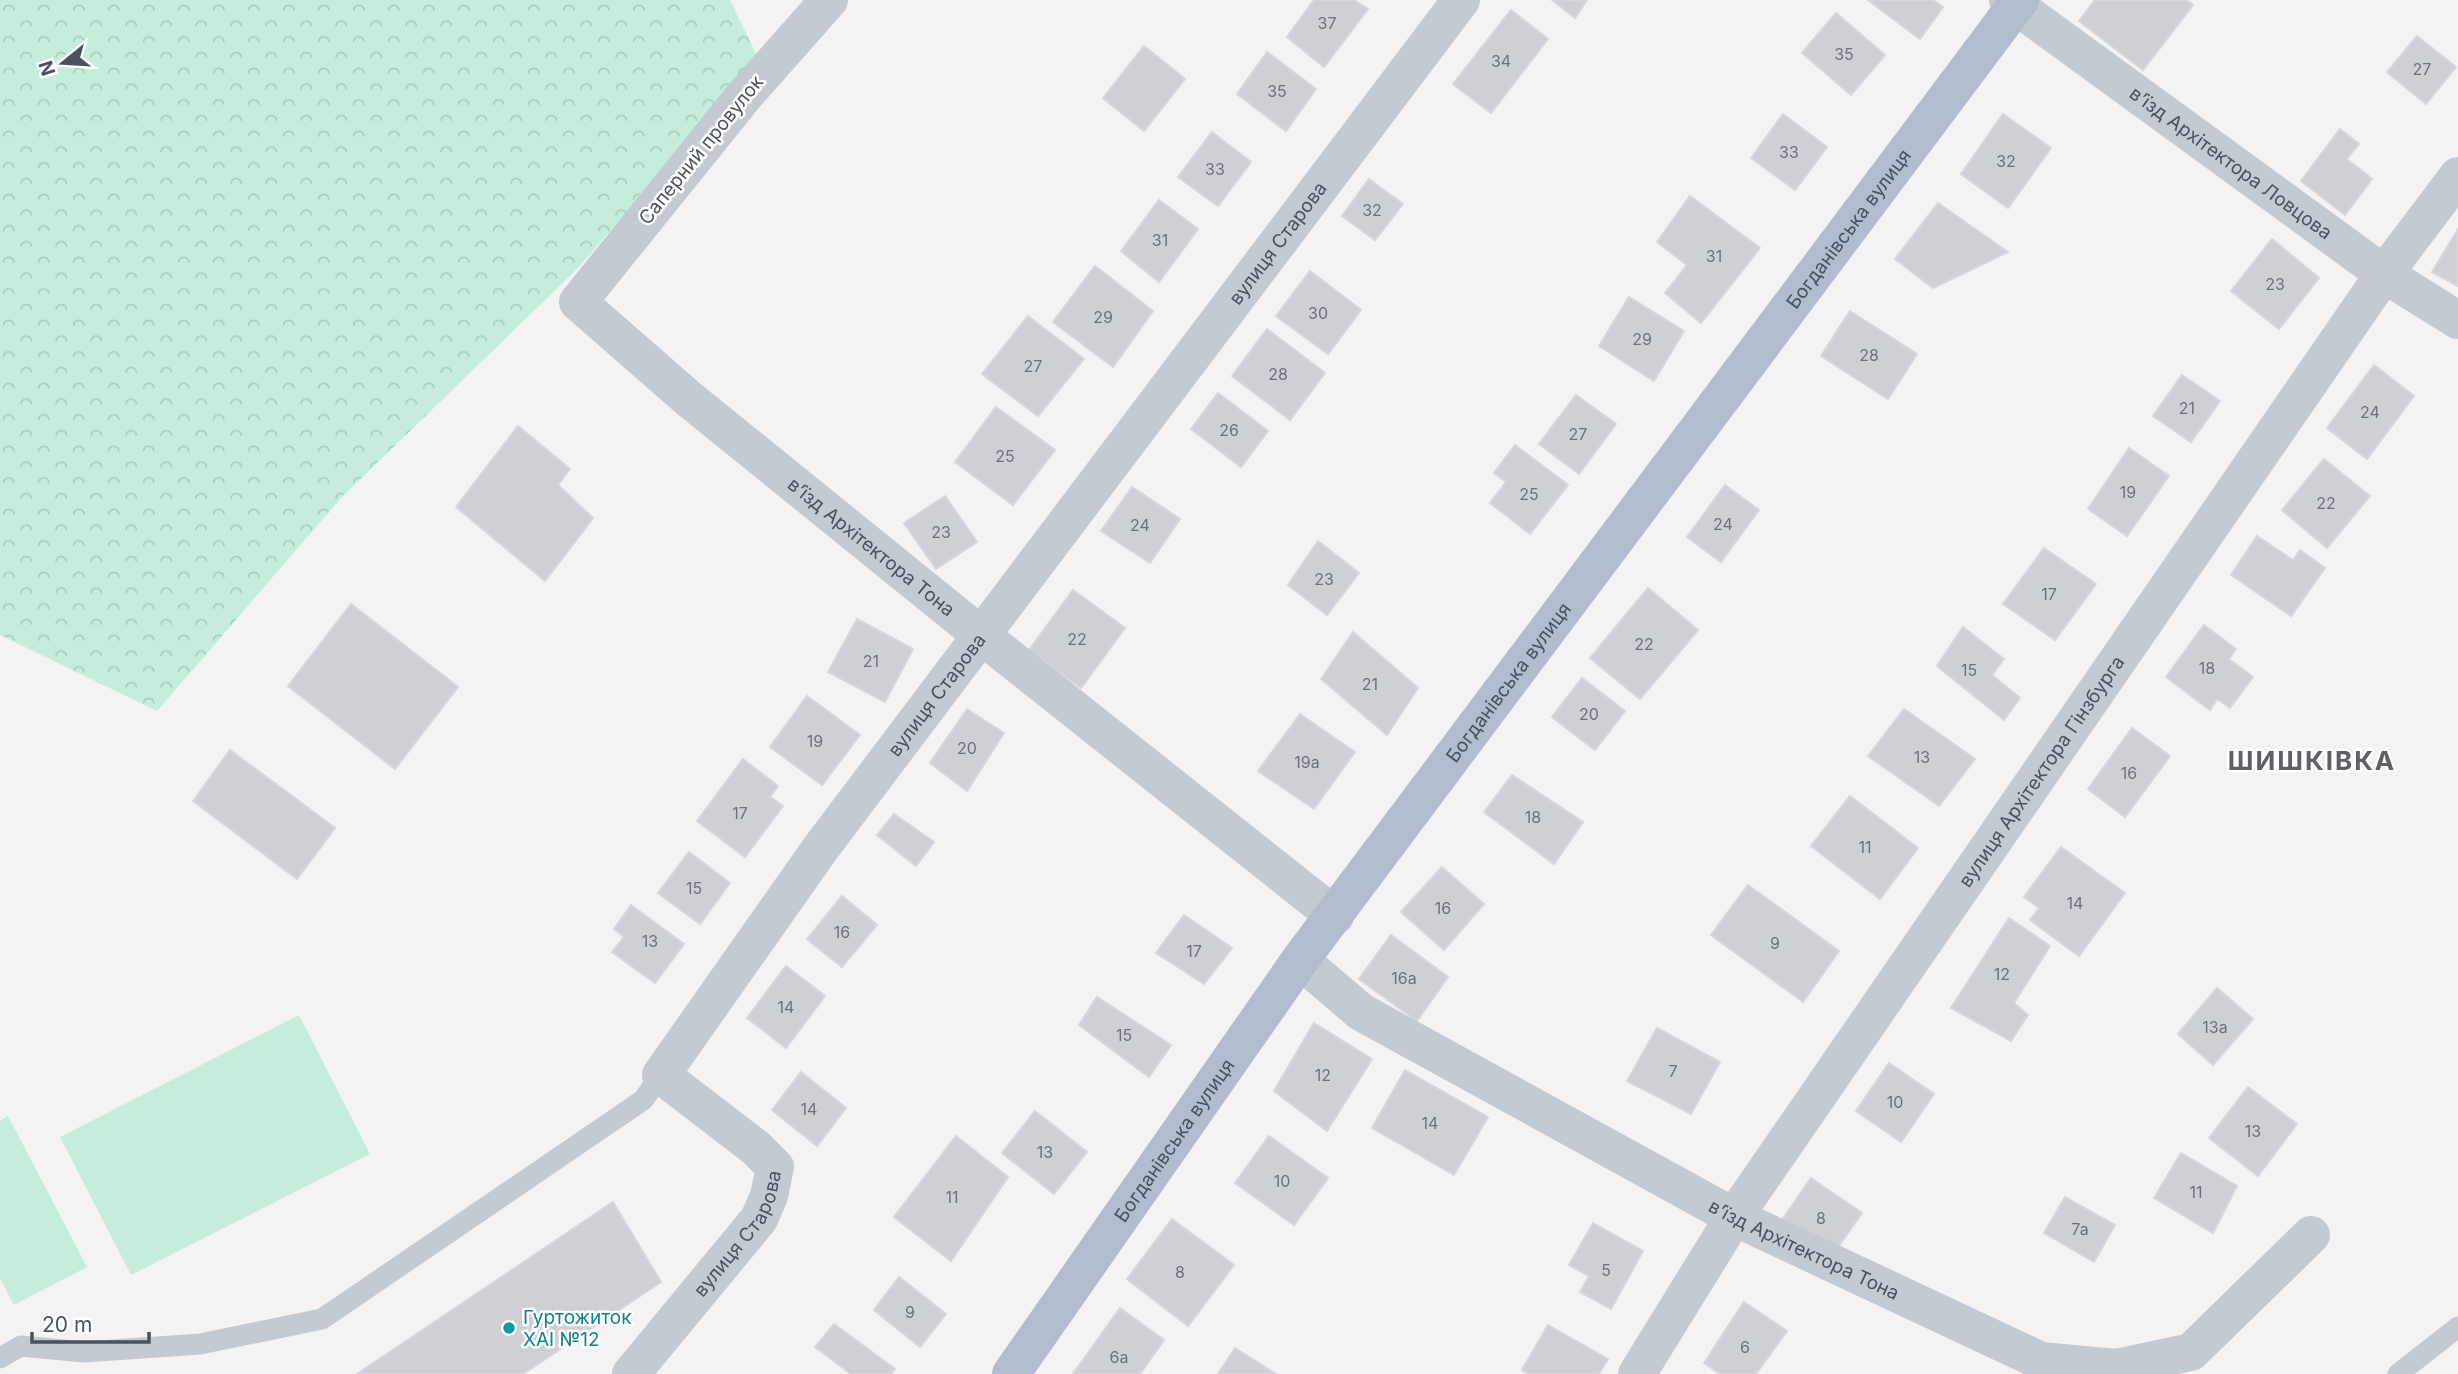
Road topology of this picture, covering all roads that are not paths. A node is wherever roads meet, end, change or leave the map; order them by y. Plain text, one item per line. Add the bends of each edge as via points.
1 (829, 0) edge
2 (1461, 0) edge
3 (2014, 2) edge
4 (2458, 176) edge
5 (2385, 274) junction
6 (578, 302) joint
7 (2458, 320) edge
8 (982, 636) junction
9 (1335, 916) junction
10 (1300, 960) junction
11 (661, 1075) junction
12 (1734, 1217) junction
13 (2311, 1235) dead end
14 (2458, 1327) edge
15 (0, 1358) edge
16 (631, 1374) edge
17 (1011, 1374) edge
18 (1637, 1374) edge
19 (2398, 1374) edge

1 - 6 street, Саперний провулок via 744,96
2 - 8 street, вулиця Старова
3 - 5 street, в’їзд Архітектора Ловцова
3 - 9 main road, Богданівська вулиця
4 - 5 street, вулиця Архітектора Гінзбурга
5 - 7 street, в’їзд Архітектора Ловцова
5 - 12 street, вулиця Архітектора Гінзбурга
6 - 8 street, в’їзд Архітектора Тона
8 - 9 street, в’їзд Архітектора Тона
8 - 11 street, вулиця Старова via 820,849
9 - 10 main road, Богданівська вулиця
10 - 12 street, в’їзд Архітектора Тона via 1361,1012
10 - 17 main road, Богданівська вулиця
11 - 15 lane via 643,1100 321,1319 200,1344 84,1352 21,1346
11 - 16 street, вулиця Старова via 775,1167 759,1219
12 - 13 street, в’їзд Архітектора Тона via 2041,1361 2116,1368 2191,1352
12 - 18 street, вулиця Архітектора Гінзбурга
14 - 19 lane

